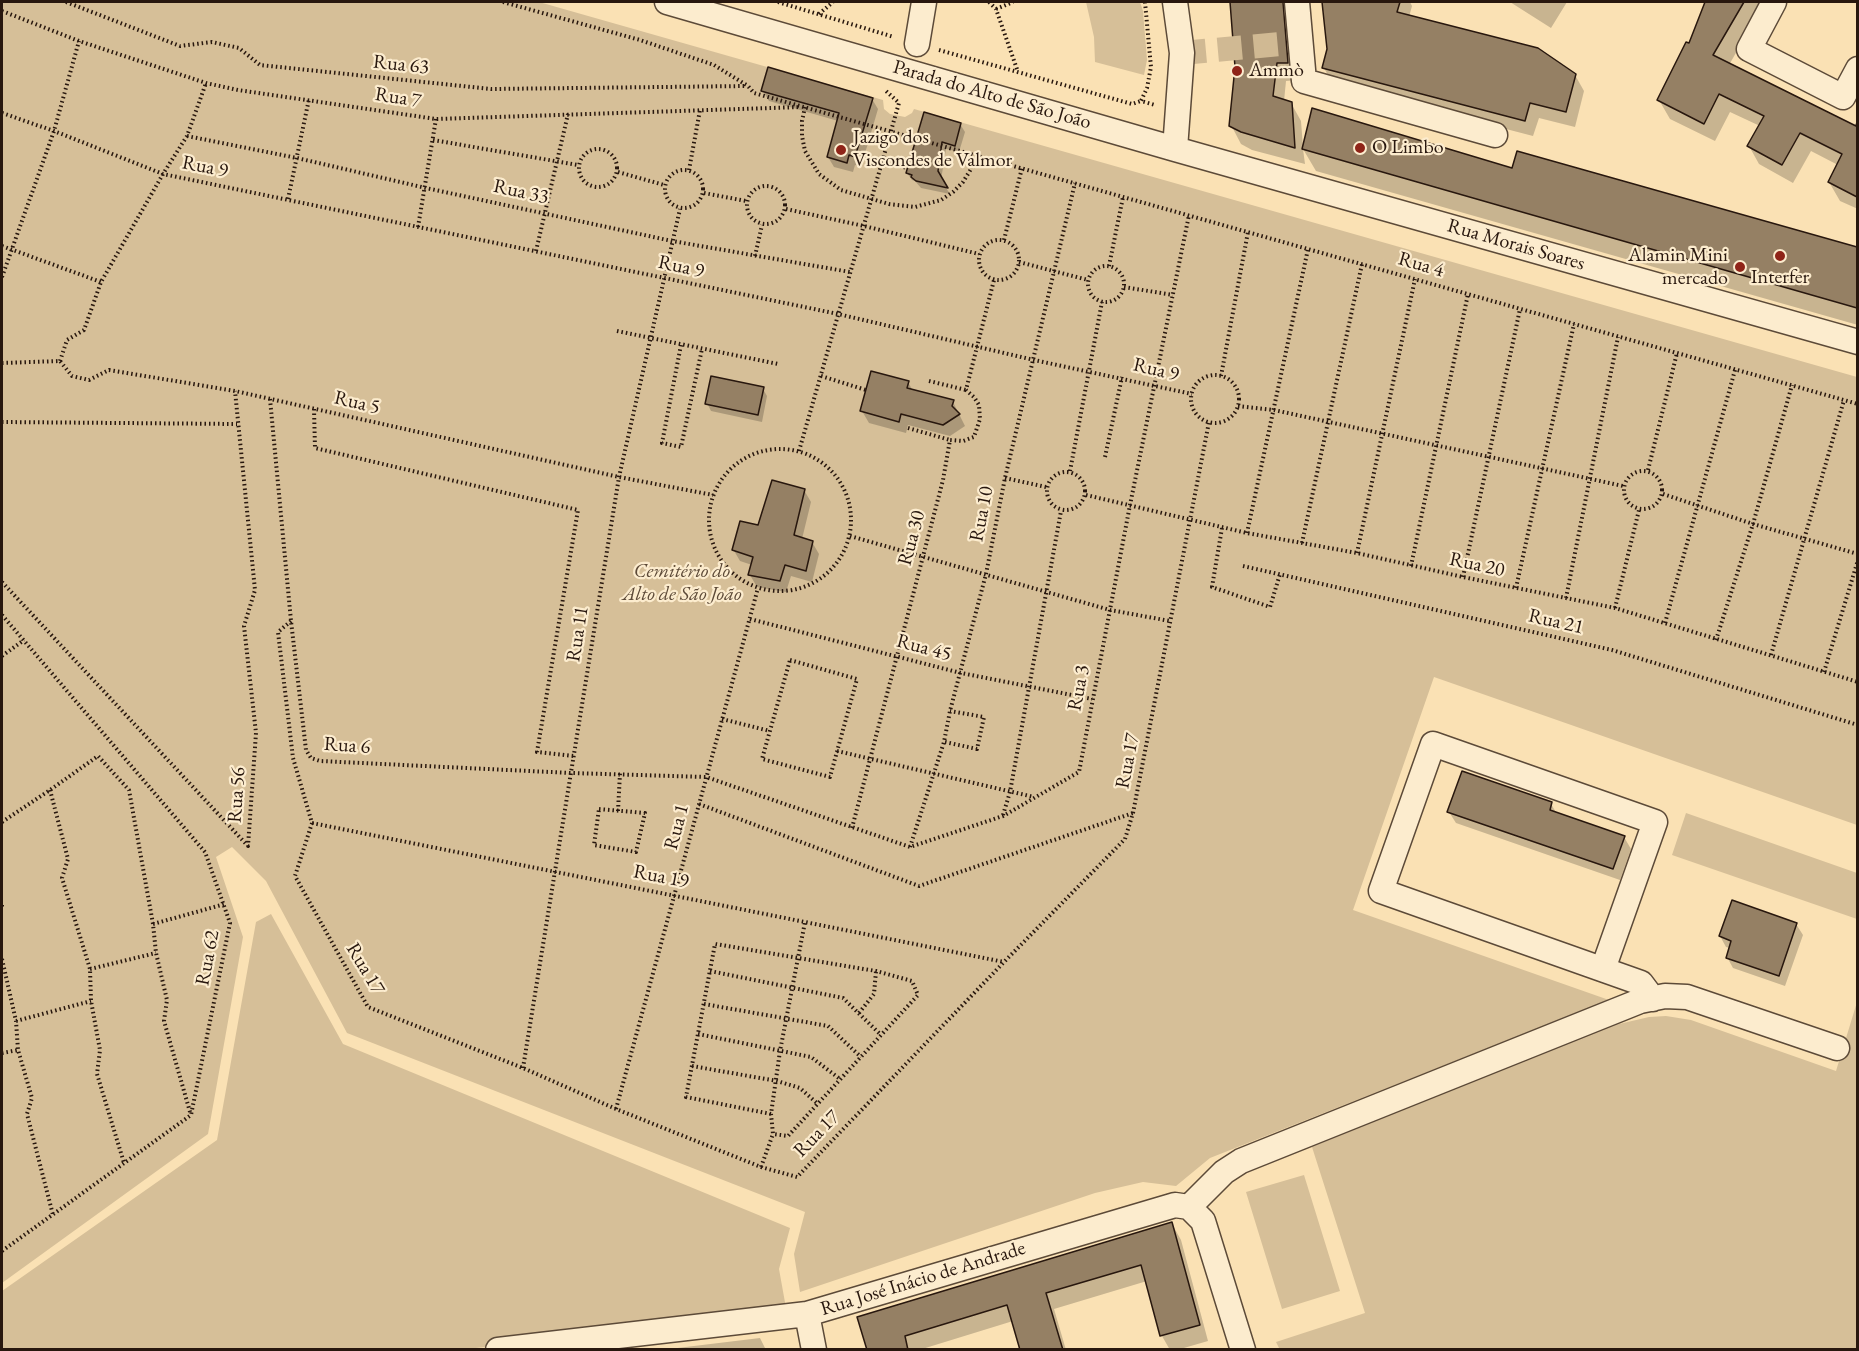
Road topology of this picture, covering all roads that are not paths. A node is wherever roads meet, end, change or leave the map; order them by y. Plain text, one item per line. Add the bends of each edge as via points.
1 (667, 2) edge
2 (924, 2) edge
3 (1175, 2) edge
4 (1298, 2) edge
5 (1774, 2) edge
6 (917, 44) road end
7 (1857, 69) edge
8 (1495, 135) dead end
9 (1175, 149) junction
10 (1857, 342) edge
11 (1603, 969) junction
12 (1653, 999) junction
13 (1837, 1048) dead end
14 (1189, 1207) junction
15 (807, 1314) junction
16 (498, 1350) edge
17 (814, 1350) edge
18 (1243, 1350) edge

1 - 9 street, Parada do Alto de São João
2 - 6 street, Parada do Alto de São João
3 - 9 street via 1182,53
4 - 8 street via 1304,81
5 - 7 street via 1749,50 1843,97
9 - 10 street, Rua Morais Soares
11 - 11 street via 1381,891 1433,744 1655,822
11 - 12 street via 1641,983
12 - 13 street via 1687,997
12 - 14 street via 1616,1009 1240,1161
14 - 15 street, Rua José Inácio de Andrade via 1161,1208
14 - 18 street via 1207,1231
15 - 16 street, Rua José Inácio de Andrade
15 - 17 street

